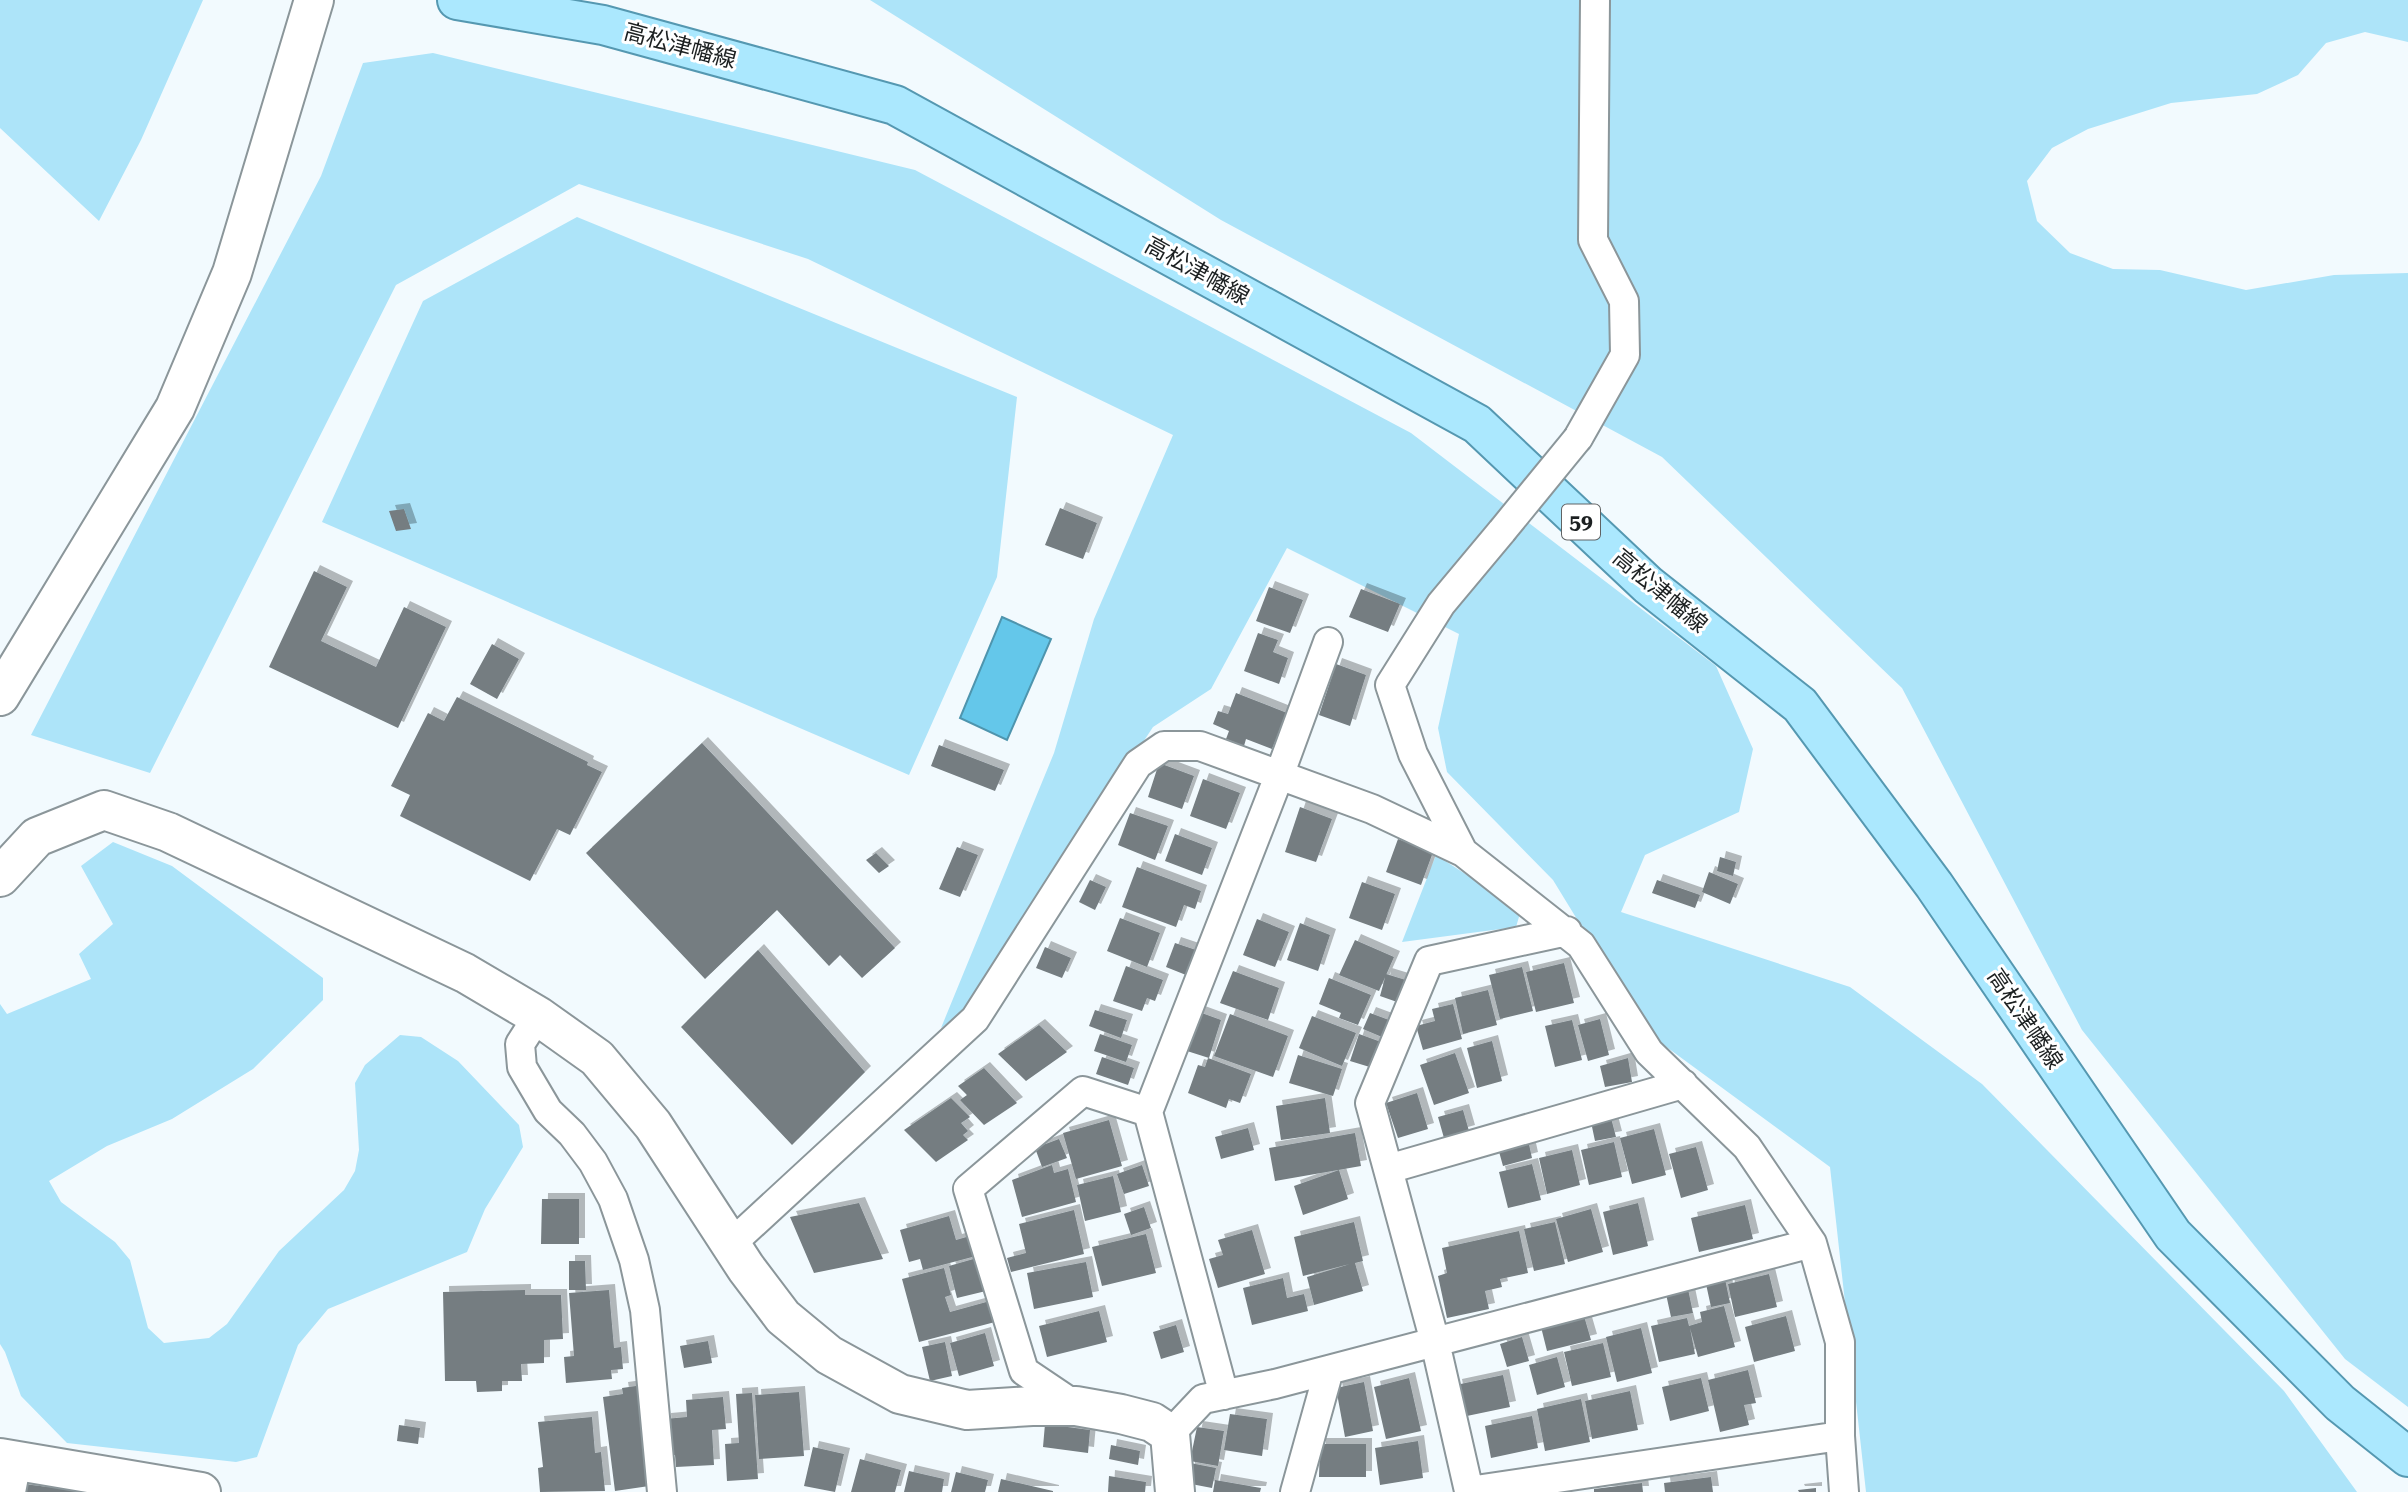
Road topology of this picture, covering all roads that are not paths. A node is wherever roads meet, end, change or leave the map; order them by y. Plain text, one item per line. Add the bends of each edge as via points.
1 (314, 0) edge
2 (457, 0) edge
3 (1595, 0) edge
4 (1328, 642) dead end
5 (0, 696) edge
6 (1279, 776) junction
7 (1463, 852) junction
8 (0, 877) edge
9 (1567, 931) junction
10 (538, 1016) junction
11 (1683, 1084) junction
12 (1148, 1112) junction
13 (1388, 1169) junction
14 (1812, 1243) junction
15 (731, 1244) junction
16 (1435, 1342) junction
17 (1329, 1370) junction
18 (1224, 1395) junction
19 (1076, 1406) junction
20 (1170, 1434) junction
21 (1840, 1436) junction
22 (2408, 1457) edge
23 (10, 1470) edge
24 (201, 1492) edge
25 (662, 1492) edge
26 (1175, 1492) edge
27 (1295, 1492) edge
28 (1844, 1492) edge

1 - 5 street via 232,273 175,408
2 - 22 main road, 高松津幡線 / 59 via 603,25 895,106 1477,424 1648,585 1800,705 1934,885 2173,1235 2340,1403
3 - 7 street, bridge via 1593,240 1624,301 1625,355 1578,438 1441,604 1391,685 1413,754
4 - 6 street
6 - 7 street via 1372,810
6 - 12 street
6 - 15 street via 1200,746 1164,746 1138,764 975,1019
7 - 9 street
8 - 10 street via 37,837 104,810 180,838 465,974
9 - 11 street via 1581,944 1649,1052
9 - 13 street via 1429,961 1370,1103
10 - 15 street via 597,1058 653,1125
10 - 25 street via 520,1044 522,1067 548,1111 593,1162 613,1199 634,1260 645,1310
11 - 13 street
11 - 14 street via 1747,1147
12 - 18 street
12 - 19 street via 1083,1091 968,1189 1024,1371
13 - 16 street
14 - 16 street
14 - 21 street via 1840,1342
15 - 19 street via 783,1317 830,1355 900,1394 967,1410
16 - 17 street
16 - 21 street via 1469,1491
17 - 18 street
17 - 27 street
18 - 20 street via 1203,1399
19 - 20 street via 1152,1422
20 - 26 street
21 - 28 street
23 - 24 street

